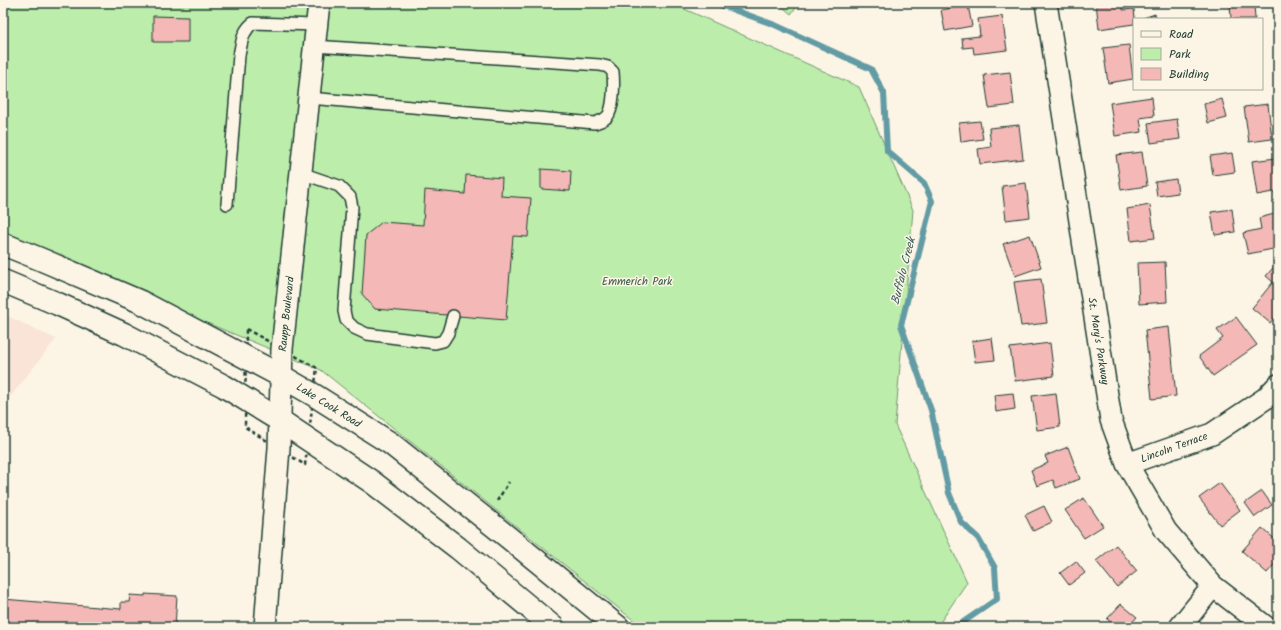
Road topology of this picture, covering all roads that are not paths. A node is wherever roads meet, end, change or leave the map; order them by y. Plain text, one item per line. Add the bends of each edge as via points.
1 (319, 3) edge
2 (1046, 3) edge
3 (316, 25) junction
4 (314, 46) junction
5 (309, 98) junction
6 (301, 173) junction
7 (227, 204) dead end
8 (3, 244) edge
9 (3, 281) edge
10 (453, 316) dead end
11 (281, 376) junction
12 (1278, 385) edge
13 (279, 420) junction
14 (1127, 464) junction
15 (1213, 586) junction
16 (265, 627) edge
17 (553, 627) edge
18 (618, 627) edge
19 (1180, 627) edge
20 (1266, 627) edge

1 - 3 street, Raupp Boulevard
2 - 14 street, St. Mary's Parkway via 1112,420
3 - 4 street, Raupp Boulevard
3 - 7 lane via 253,23 247,27 239,56
4 - 5 street, Raupp Boulevard
4 - 5 lane via 600,65 608,67 612,72 611,109 602,121 595,123
5 - 6 street, Raupp Boulevard
6 - 10 lane via 339,186 350,197 352,207 344,312 346,320 354,328 367,334 435,343 443,341
6 - 11 street, Raupp Boulevard
8 - 11 main road, Lake Cook Road via 141,302
9 - 13 main road via 124,334 224,386
11 - 13 street, Raupp Boulevard
11 - 18 main road, Lake Cook Road via 390,443
12 - 14 street, Lincoln Terrace via 1266,398 1212,434
13 - 16 street, Raupp Boulevard
13 - 17 main road via 372,482 458,548
14 - 15 street, St. Mary's Parkway via 1166,530
15 - 19 street
15 - 20 street, St. Mary's Parkway

